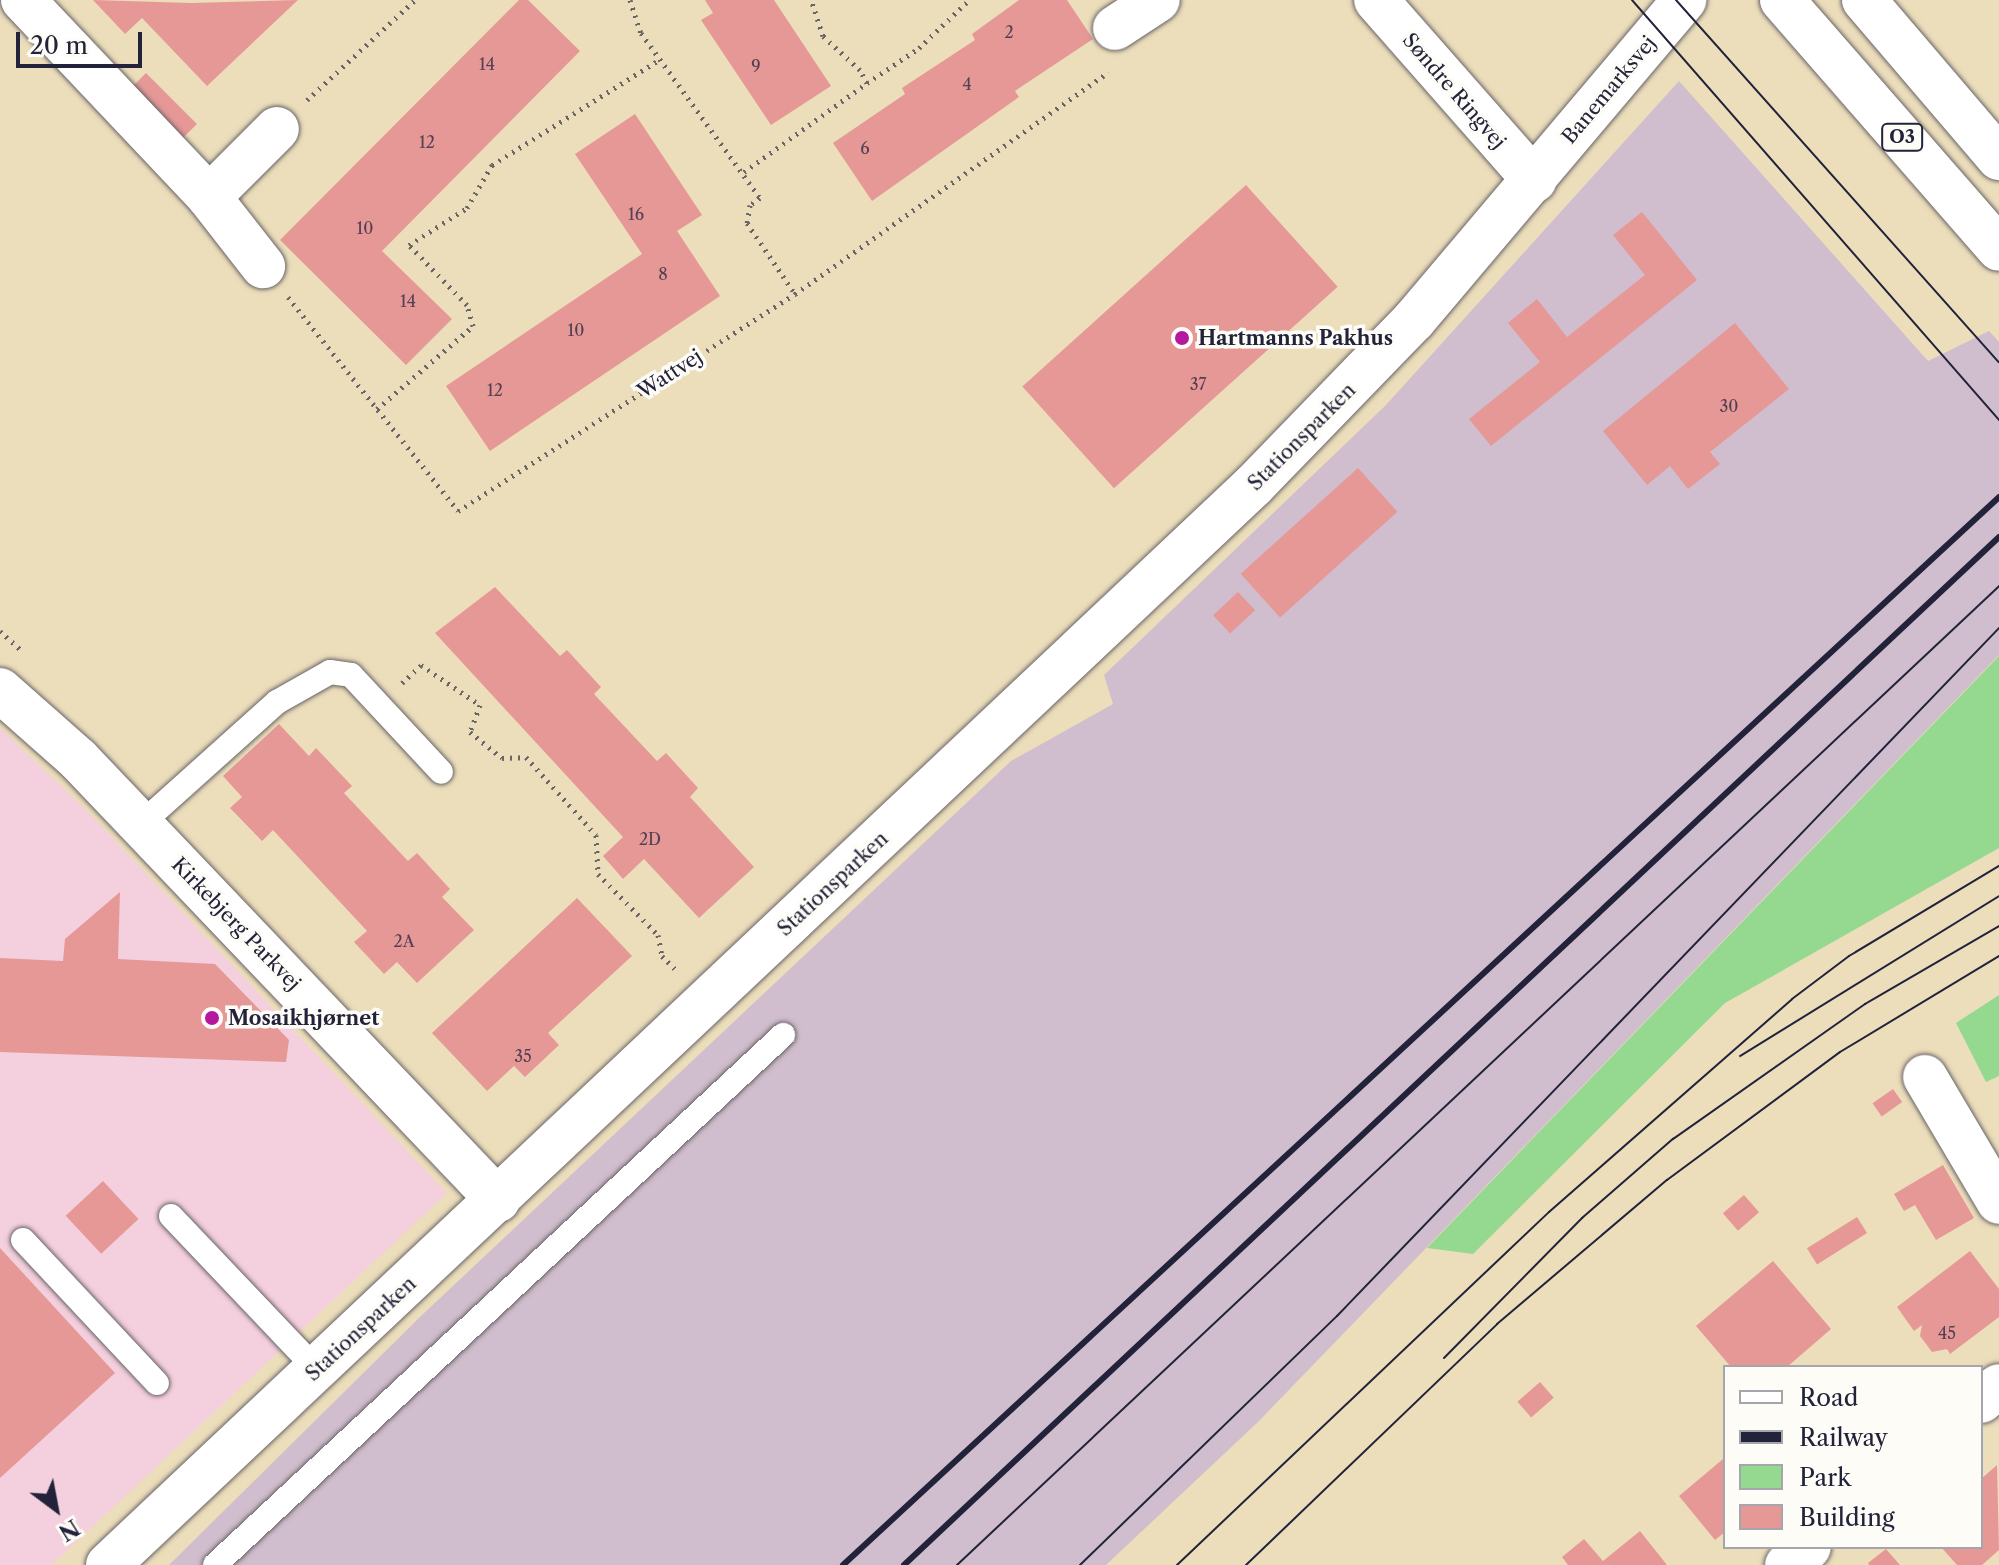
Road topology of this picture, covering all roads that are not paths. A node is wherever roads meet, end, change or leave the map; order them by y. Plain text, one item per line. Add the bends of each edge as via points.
1 (23, 0) edge
2 (1158, 0) edge
3 (1376, 0) edge
4 (1684, 0) edge
5 (1864, 0) edge
6 (1794, 12) edge
7 (1118, 45) road end
8 (277, 129) road end
9 (1999, 158) edge
10 (1534, 180) junction
11 (209, 197) junction
12 (1999, 249) edge
13 (263, 266) road end
14 (0, 690) edge
15 (441, 772) dead end
16 (141, 824) junction
17 (783, 1035) dead end
18 (1925, 1077) dead end
19 (498, 1200) junction
20 (1999, 1202) edge
21 (171, 1216) dead end
22 (23, 1240) dead end
23 (317, 1370) junction
24 (157, 1383) dead end
25 (1999, 1386) edge
26 (1983, 1399) edge
27 (1807, 1549) edge
28 (108, 1565) edge
29 (215, 1565) edge
30 (1787, 1565) edge

1 - 11 street
2 - 7 street
3 - 10 street, Søndre Ringvej
4 - 10 street, Banemarksvej
5 - 9 street
6 - 12 street, O3
8 - 11 street
10 - 19 street, Stationsparken via 1414,320 1254,485
11 - 13 street
14 - 16 street, Kirkebjerg Parkvej
15 - 16 lane via 351,675 330,672 277,702
16 - 19 street, Kirkebjerg Parkvej
17 - 29 lane
18 - 20 street
19 - 23 street, Stationsparken
21 - 23 lane
22 - 24 lane
23 - 28 street, Stationsparken
25 - 26 street
27 - 30 street

